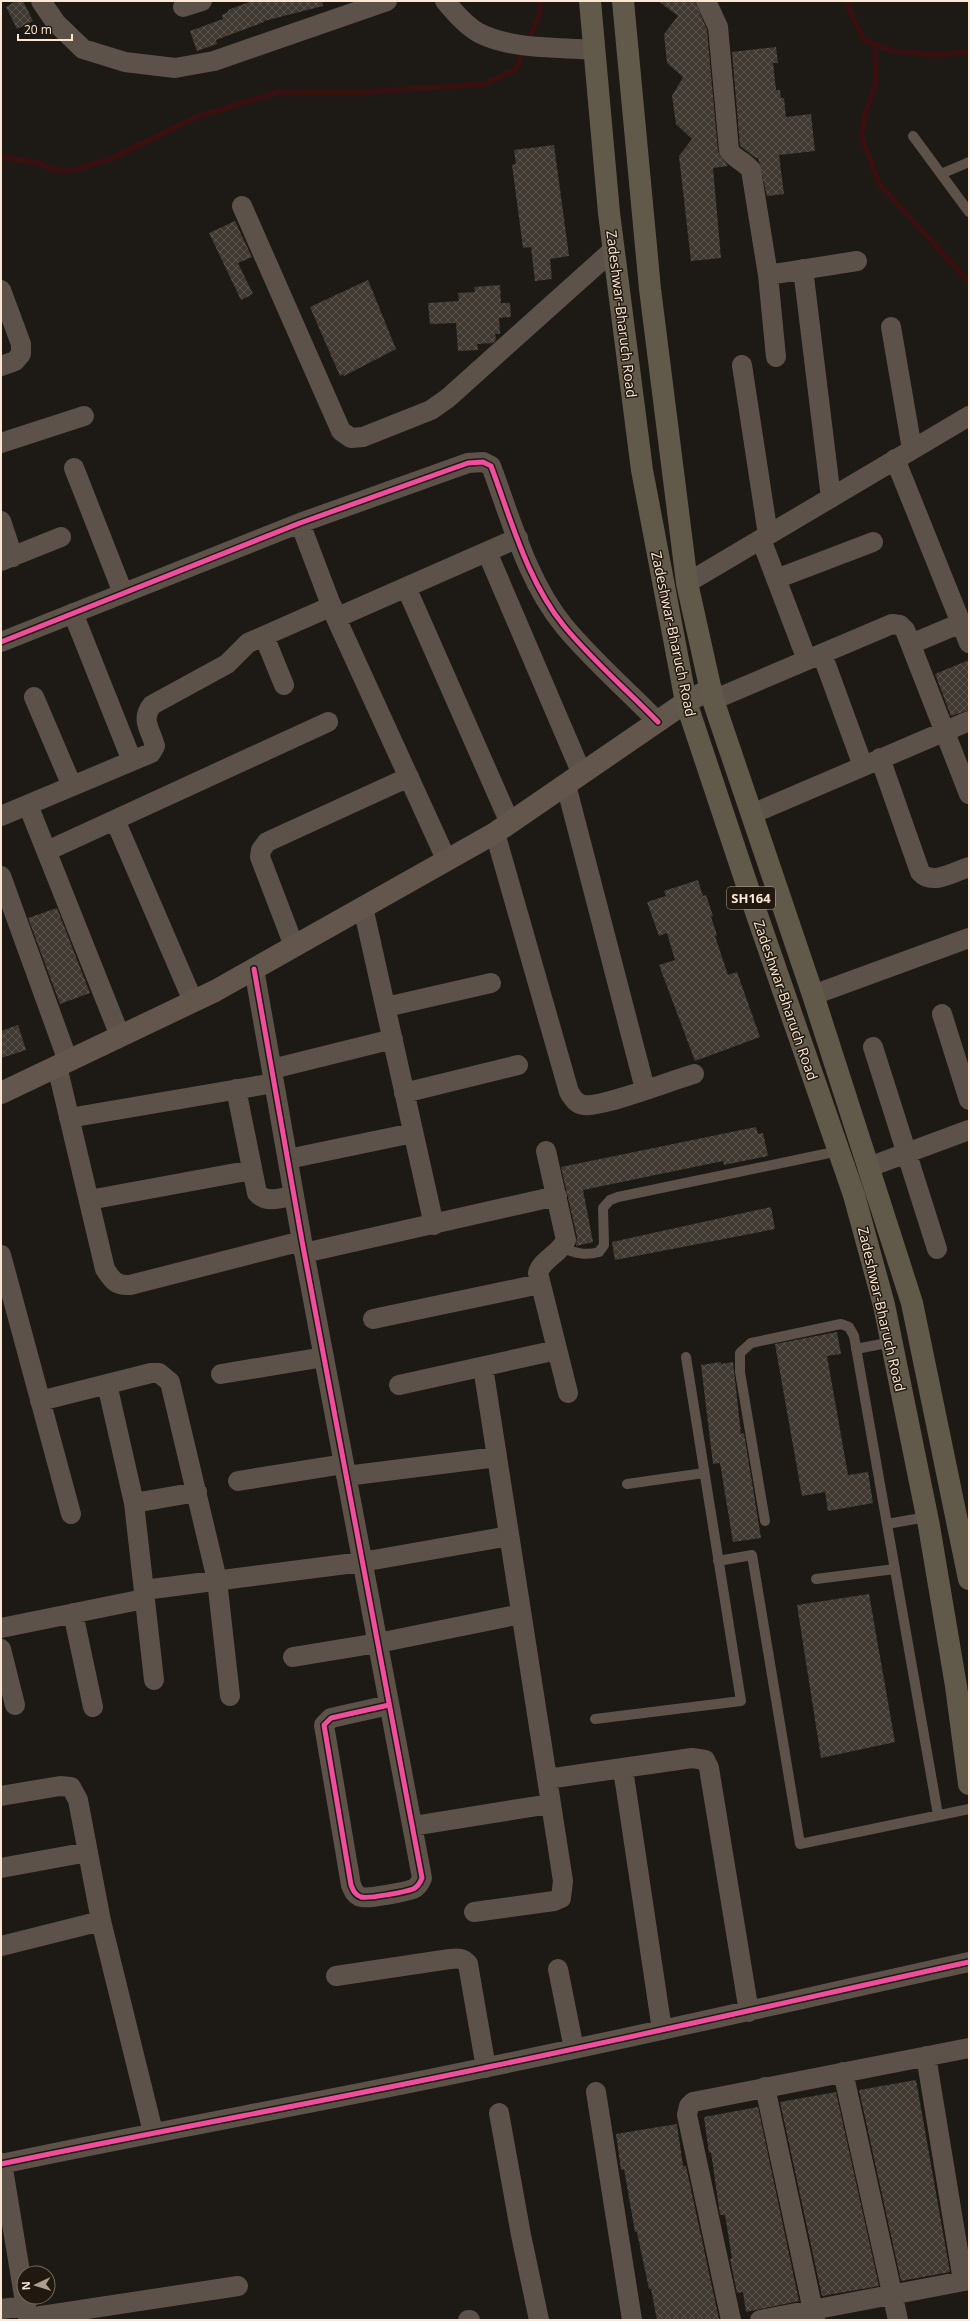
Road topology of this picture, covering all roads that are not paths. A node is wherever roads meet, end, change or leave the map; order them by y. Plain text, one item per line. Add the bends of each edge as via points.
1 (41, 1) edge
2 (202, 1) edge
3 (387, 1) edge
4 (445, 1) edge
5 (590, 1) edge
6 (623, 1) edge
7 (706, 1) edge
8 (183, 8) dead end
9 (594, 50) junction
10 (913, 136) dead end
11 (969, 162) edge
12 (941, 174) junction
13 (242, 206) dead end
14 (969, 212) edge
15 (613, 250) junction
16 (857, 261) dead end
17 (803, 269) junction
18 (768, 275) junction
19 (1, 290) edge
20 (891, 327) dead end
21 (776, 357) dead end
22 (742, 365) dead end
23 (1, 366) edge
24 (84, 416) dead end
25 (969, 416) edge
26 (1, 443) edge
27 (912, 449) junction
28 (895, 459) junction
29 (74, 468) dead end
30 (831, 498) junction
31 (1, 521) edge
32 (300, 523) junction
33 (764, 537) junction
34 (61, 538) dead end
35 (518, 538) junction
36 (873, 542) dead end
37 (486, 552) junction
38 (7, 559) edge
39 (776, 579) junction
40 (687, 583) junction
41 (406, 587) junction
42 (123, 593) junction
43 (334, 612) junction
44 (74, 613) junction
45 (961, 623) junction
46 (264, 636) junction
47 (1, 642) edge
48 (969, 643) edge
49 (911, 644) junction
50 (815, 657) junction
51 (284, 685) dead end
52 (712, 694) junction
53 (34, 697) dead end
54 (686, 702) junction
55 (969, 721) edge
56 (328, 722) dead end
57 (658, 722) junction
58 (944, 732) junction
59 (132, 761) junction
60 (871, 762) junction
61 (409, 777) junction
62 (574, 780) junction
63 (72, 786) junction
64 (969, 794) edge
65 (28, 805) junction
66 (752, 814) junction
67 (1, 816) edge
68 (115, 820) junction
69 (503, 828) junction
70 (47, 851) junction
71 (447, 860) junction
72 (969, 867) edge
73 (1, 876) edge
74 (364, 907) junction
75 (969, 938) edge
76 (294, 946) junction
77 (254, 969) junction
78 (491, 983) dead end
79 (813, 995) junction
80 (193, 1001) junction
81 (386, 1008) junction
82 (942, 1014) dead end
83 (120, 1036) junction
84 (393, 1039) junction
85 (873, 1046) dead end
86 (63, 1063) junction
87 (518, 1065) dead end
88 (694, 1074) dead end
89 (273, 1076) junction
90 (236, 1089) junction
91 (645, 1089) junction
92 (1, 1093) edge
93 (404, 1093) junction
94 (969, 1100) edge
95 (69, 1118) junction
96 (969, 1130) edge
97 (413, 1133) junction
98 (546, 1151) dead end
99 (839, 1151) junction
100 (907, 1153) junction
101 (288, 1159) junction
102 (869, 1167) junction
103 (252, 1170) junction
104 (294, 1195) junction
105 (557, 1196) junction
106 (88, 1200) junction
107 (434, 1225) junction
108 (303, 1247) junction
109 (562, 1248) junction
110 (937, 1249) dead end
111 (1, 1255) edge
112 (540, 1284) junction
113 (373, 1319) dead end
114 (892, 1342) junction
115 (856, 1349) junction
116 (557, 1350) junction
117 (324, 1357) junction
118 (686, 1358) dead end
119 (483, 1367) junction
120 (221, 1374) dead end
121 (107, 1384) junction
122 (399, 1385) dead end
123 (568, 1393) dead end
124 (40, 1401) junction
125 (497, 1457) junction
126 (345, 1470) junction
127 (704, 1473) junction
128 (238, 1482) dead end
129 (627, 1484) dead end
130 (197, 1492) junction
131 (134, 1503) junction
132 (71, 1514) dead end
133 (927, 1517) junction
134 (765, 1521) dead end
135 (887, 1524) junction
136 (509, 1536) junction
137 (718, 1561) junction
138 (362, 1562) junction
139 (895, 1569) junction
140 (816, 1579) dead end
141 (969, 1579) edge
142 (217, 1580) junction
143 (144, 1594) junction
144 (73, 1613) junction
145 (521, 1614) junction
146 (1, 1628) edge
147 (378, 1642) junction
148 (1, 1649) edge
149 (292, 1657) dead end
150 (154, 1680) dead end
151 (230, 1696) dead end
152 (389, 1704) junction
153 (15, 1705) dead end
154 (93, 1707) dead end
155 (595, 1719) dead end
156 (623, 1769) junction
157 (547, 1779) junction
158 (969, 1784) edge
159 (1, 1796) edge
160 (550, 1804) junction
161 (969, 1809) edge
162 (938, 1816) junction
163 (413, 1826) junction
164 (88, 1852) junction
165 (1, 1868) edge
166 (474, 1912) dead end
167 (101, 1922) junction
168 (1, 1946) edge
169 (969, 1962) edge
170 (558, 1969) dead end
171 (336, 1976) dead end
172 (749, 2012) junction
173 (662, 2030) junction
174 (969, 2048) edge
175 (574, 2049) junction
176 (926, 2056) junction
177 (486, 2068) junction
178 (843, 2072) junction
179 (765, 2088) junction
180 (596, 2092) dead end
181 (498, 2112) dead end
182 (153, 2132) junction
183 (1, 2164) edge
184 (7, 2234) edge
185 (966, 2280) edge
186 (238, 2286) dead end
187 (892, 2294) junction
188 (26, 2307) edge
189 (1, 2309) edge
190 (814, 2315) edge
191 (539, 2320) edge
192 (632, 2320) edge
193 (731, 2320) edge
194 (760, 2320) edge
195 (898, 2320) edge

1 - 3 street via 56,23 83,49 125,62 175,68 214,61
2 - 8 street
4 - 9 street via 478,32 507,43
5 - 9 main road, Zadeshwar-Bharuch Road / SH164
6 - 40 main road, Zadeshwar-Bharuch Road / SH164 via 650,289
7 - 18 street via 718,27 729,150 732,156 745,162 751,170
9 - 15 main road, Zadeshwar-Bharuch Road / SH164
10 - 12 lane
11 - 12 lane
12 - 14 lane
13 - 15 street via 341,431 351,438 363,437 431,410 448,398
15 - 54 main road, Zadeshwar-Bharuch Road / SH164 via 642,470
16 - 17 street
17 - 18 street
17 - 30 street
18 - 21 street
19 - 23 street via 21,344 21,354 15,361
20 - 27 street
22 - 33 street
24 - 26 street
25 - 27 street
27 - 28 street
28 - 30 street
28 - 45 street
29 - 42 street
30 - 33 street
31 - 38 street
32 - 35 street via 468,463 483,462 491,466
32 - 42 street
32 - 43 street
33 - 39 street
33 - 40 street
34 - 38 street
35 - 37 street
35 - 57 street via 539,585 564,625
36 - 39 street
37 - 41 street
37 - 62 street
39 - 50 street
40 - 52 main road, Zadeshwar-Bharuch Road / SH164
41 - 43 street
41 - 69 street
42 - 44 street
43 - 46 street
43 - 61 street
44 - 47 street
44 - 59 street
45 - 48 street
45 - 49 street
46 - 51 street
46 - 59 street via 248,643 227,664 152,705 146,712 146,720 155,746 151,753
49 - 50 street via 905,630 900,625 892,624
49 - 58 street
50 - 52 street
50 - 60 street
52 - 54 main road
52 - 66 main road, Zadeshwar-Bharuch Road / SH164
53 - 63 street
54 - 57 main road
54 - 99 main road, Zadeshwar-Bharuch Road / SH164
55 - 58 street
56 - 68 street
57 - 62 main road
58 - 60 street
58 - 64 street
59 - 63 street
60 - 66 street
60 - 72 street via 920,872 925,878 932,880
61 - 71 street
61 - 76 street via 267,842 261,850 260,857
62 - 69 main road
62 - 91 street
63 - 65 street
65 - 67 street
65 - 70 street
66 - 79 main road, Zadeshwar-Bharuch Road / SH164
68 - 70 street
68 - 80 street
69 - 71 main road
69 - 91 street via 569,1092 577,1103 585,1106
70 - 83 street
71 - 74 main road
73 - 86 street
74 - 76 main road
74 - 81 street
75 - 79 street
76 - 77 main road
77 - 80 main road
77 - 89 street
78 - 81 street
79 - 102 main road, Zadeshwar-Bharuch Road / SH164
80 - 83 main road
81 - 84 street
82 - 94 street
83 - 86 main road
84 - 89 street
84 - 93 street
85 - 100 street
86 - 92 main road
86 - 95 street
87 - 93 street
88 - 91 street
89 - 90 street
89 - 101 street
90 - 95 street
90 - 103 street
93 - 97 street
95 - 106 street
96 - 100 street
97 - 101 street
97 - 107 street
98 - 105 street
99 - 109 lane via 618,1197 610,1200 603,1208 604,1245 599,1252 578,1254
99 - 114 main road, Zadeshwar-Bharuch Road / SH164 via 854,1195
100 - 102 street
100 - 110 street
101 - 104 street
102 - 141 main road, Zadeshwar-Bharuch Road / SH164 via 912,1302
103 - 104 street via 256,1194 262,1198 270,1200
103 - 106 street
104 - 108 street
105 - 107 street
105 - 109 street via 566,1240
106 - 108 street via 105,1269 112,1281 121,1285
107 - 108 street
108 - 117 street
109 - 112 street via 539,1268
111 - 124 street
112 - 113 street
112 - 116 street
114 - 115 lane
114 - 133 main road, Zadeshwar-Bharuch Road / SH164
115 - 134 lane via 854,1336 849,1327 841,1324 751,1343 740,1353 740,1372
115 - 135 lane
116 - 119 street
116 - 123 street
117 - 120 street
117 - 126 street
118 - 127 lane
119 - 122 street
119 - 125 street
121 - 124 street
121 - 130 street via 151,1373 165,1376 170,1382
121 - 131 street
124 - 132 street
125 - 126 street
125 - 136 street
126 - 128 street
126 - 138 street
127 - 129 lane
127 - 137 lane
130 - 131 street
130 - 142 street
131 - 143 street
133 - 135 lane
133 - 158 main road, Zadeshwar-Bharuch Road / SH164 via 956,1686
135 - 139 lane
136 - 138 street
136 - 145 street
137 - 155 lane via 741,1701
137 - 162 lane via 752,1555 800,1844
138 - 142 street
138 - 147 street
139 - 140 lane
139 - 162 lane
142 - 143 street
142 - 151 street
143 - 144 street
143 - 150 street
144 - 146 street
144 - 154 street
145 - 147 street
145 - 157 street
147 - 149 street
147 - 152 street
148 - 153 street
152 - 163 street
152 - 163 street via 331,1718 324,1725 354,1893 368,1898 413,1889 420,1884 422,1878
156 - 157 street
156 - 172 street via 692,1758 705,1760 709,1768
156 - 173 street
157 - 160 street
159 - 164 street via 60,1786 71,1787 78,1800
160 - 163 street
160 - 166 street via 563,1881 561,1898
161 - 162 lane
164 - 165 street
164 - 167 street
167 - 168 street
167 - 182 street
169 - 172 street
170 - 175 street
171 - 177 street via 450,1959 465,1960 468,1964
172 - 173 street
173 - 175 street
174 - 176 street
175 - 177 street
176 - 178 street
176 - 185 street
177 - 182 street
178 - 179 street
178 - 187 street
179 - 190 street
179 - 193 street via 693,2102 687,2115
180 - 192 street
181 - 191 street
182 - 183 street
183 - 184 street
184 - 188 street
185 - 187 street
186 - 188 street
187 - 190 street
187 - 195 street
188 - 189 street
190 - 194 street

